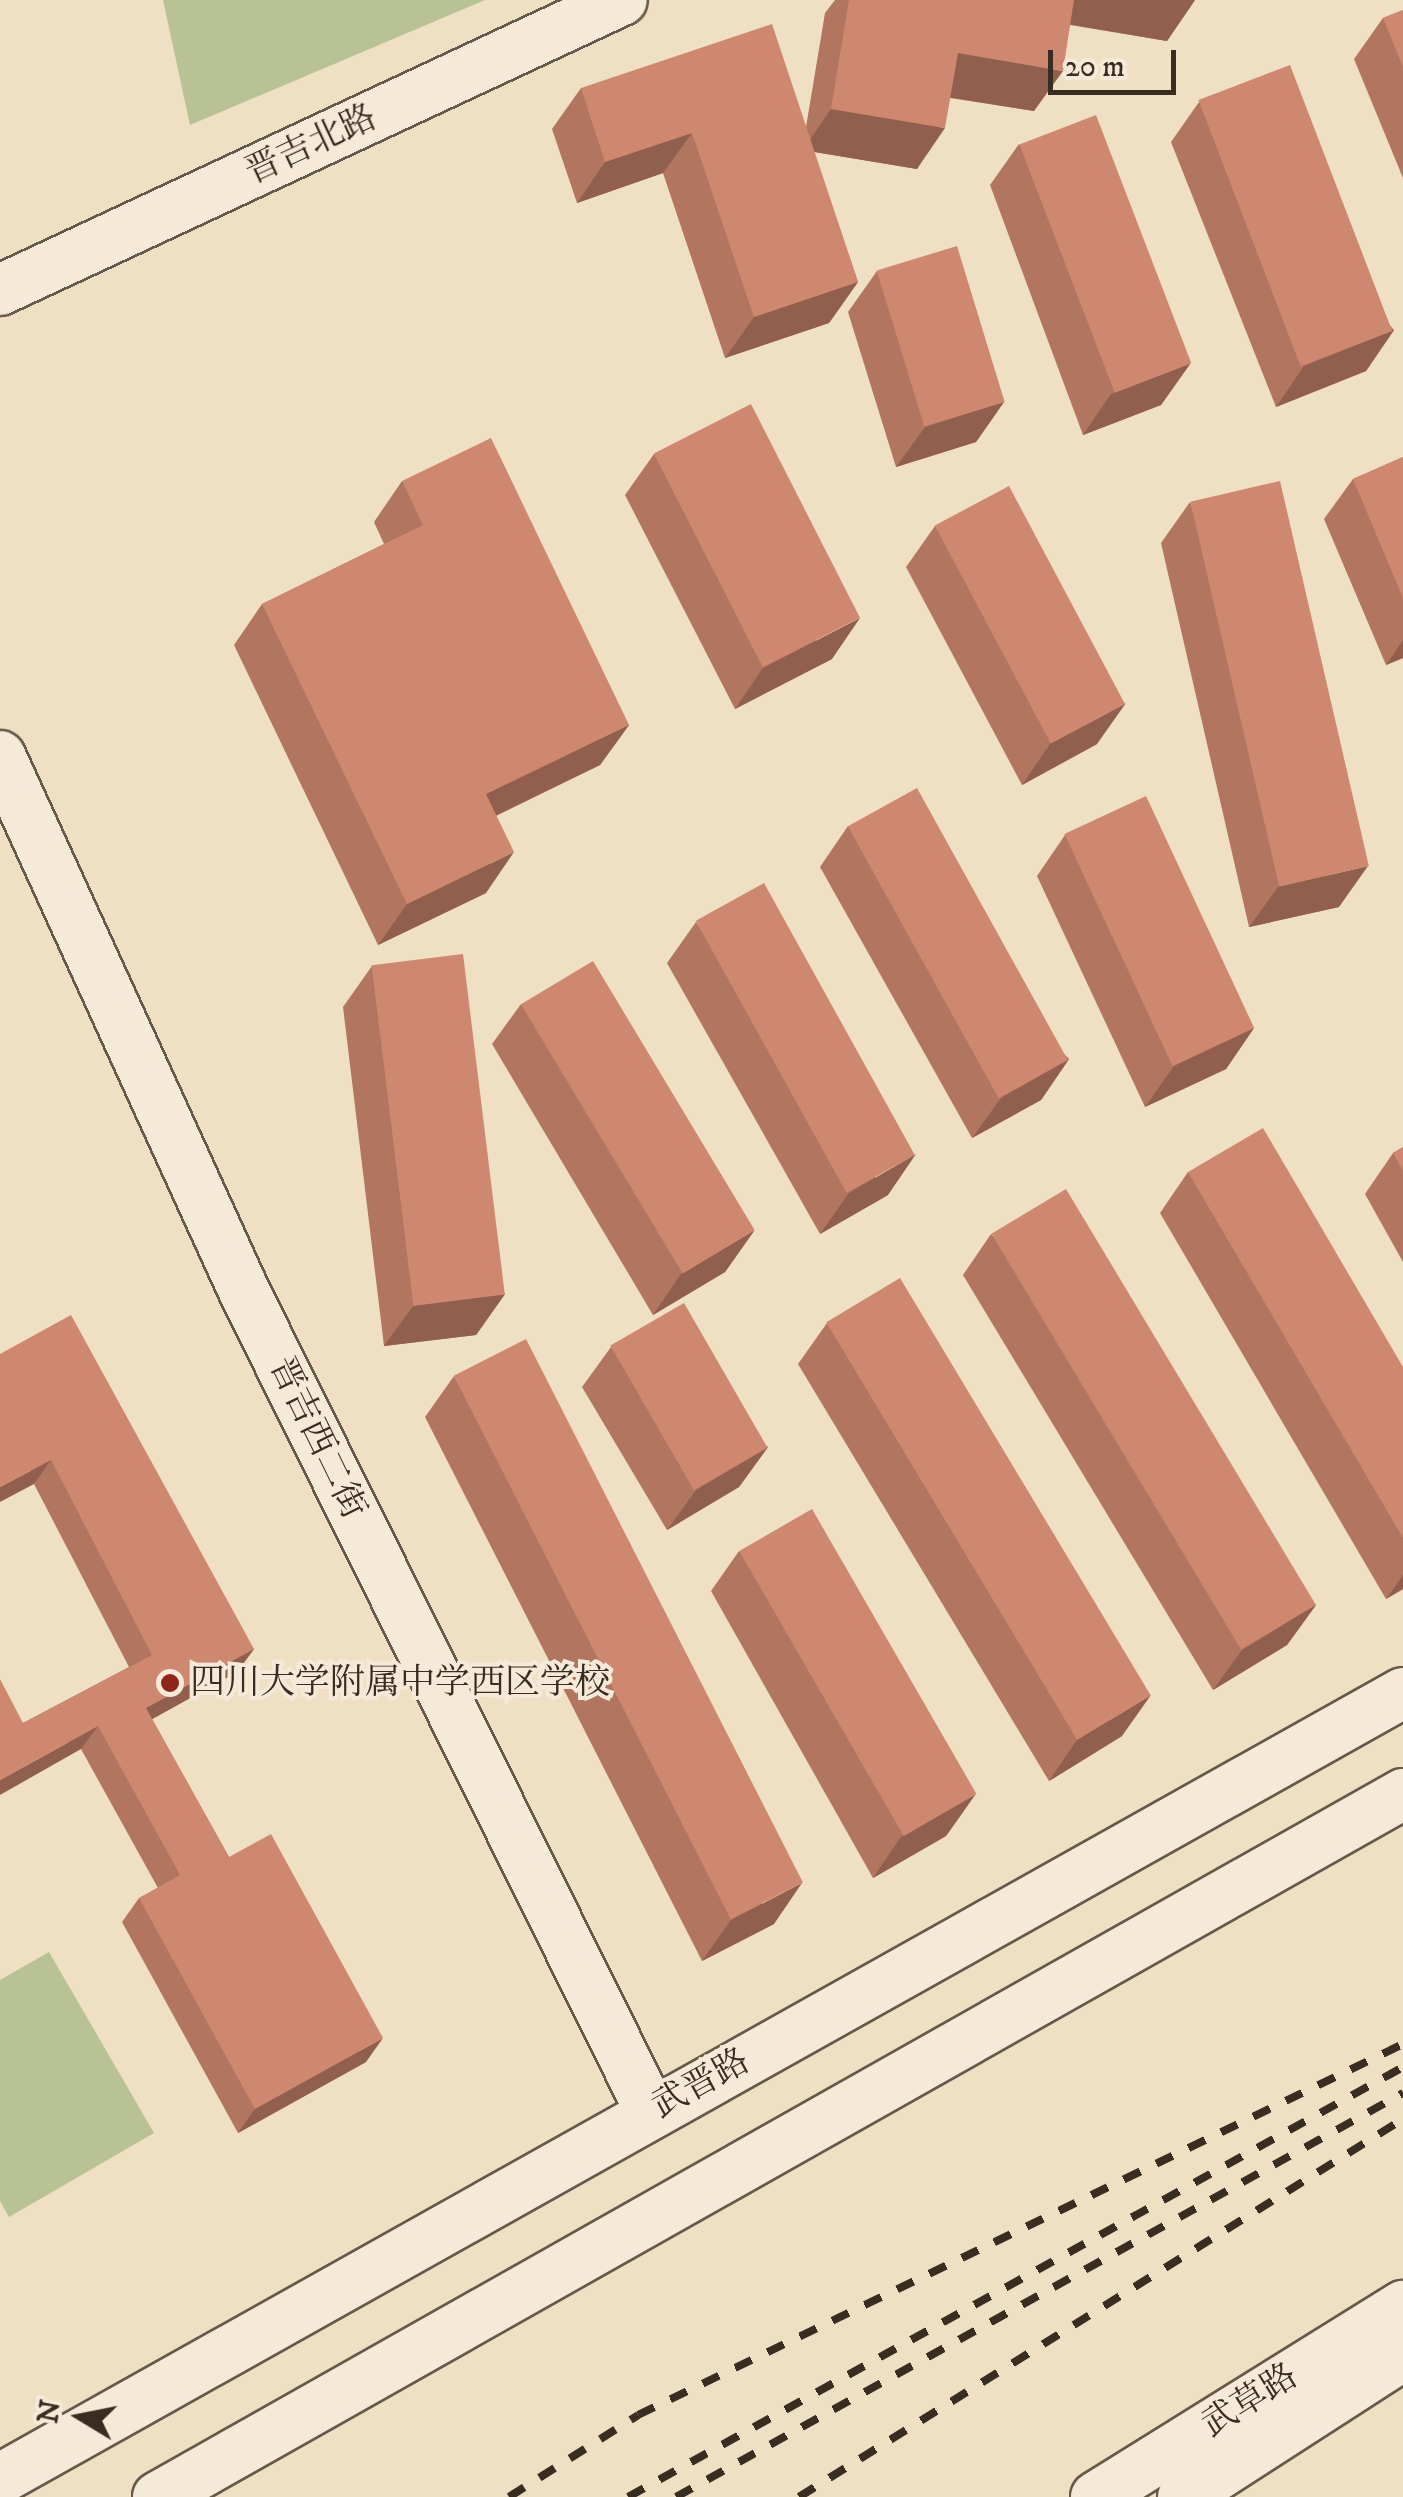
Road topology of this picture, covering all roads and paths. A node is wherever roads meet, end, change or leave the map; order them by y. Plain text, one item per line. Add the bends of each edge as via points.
1 (622, 0) edge
2 (0, 290) edge
3 (0, 756) edge
4 (1403, 1693) edge
5 (1403, 1794) edge
6 (651, 2112) junction
7 (1403, 2306) edge
8 (1403, 2356) edge
9 (0, 2479) edge
10 (158, 2497) edge
11 (1096, 2497) edge
12 (1183, 2497) edge

1 - 2 street, 晋吉北路
3 - 6 street, 晋吉西二街 via 246,1294
4 - 6 street, 武晋路
5 - 10 street
6 - 9 street, 武晋路
7 - 11 street, 武草路
8 - 12 street, 武草路

